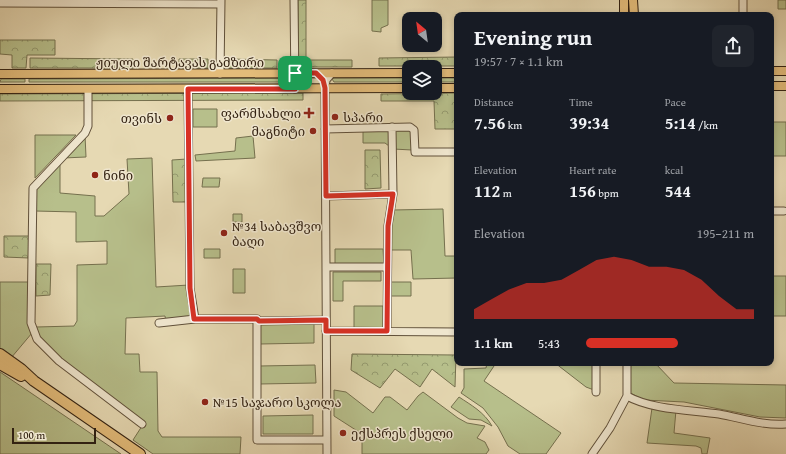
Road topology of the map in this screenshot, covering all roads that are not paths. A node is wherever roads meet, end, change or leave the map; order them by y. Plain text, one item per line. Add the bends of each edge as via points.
1 (294, 0) edge
2 (624, 0) edge
3 (633, 0) edge
4 (743, 0) edge
5 (72, 2) edge
6 (221, 2) edge
7 (0, 3) edge
8 (624, 12) edge
9 (634, 12) edge
10 (743, 12) edge
11 (774, 71) edge
12 (786, 71) edge
13 (295, 73) junction
14 (316, 73) junction
15 (332, 73) junction
16 (402, 73) edge
17 (442, 73) edge
18 (454, 73) edge
19 (0, 74) edge
20 (220, 74) junction
21 (774, 86) edge
22 (786, 86) edge
23 (325, 88) junction
24 (402, 88) edge
25 (442, 88) edge
26 (454, 88) edge
27 (0, 89) edge
28 (88, 89) junction
29 (188, 89) junction
30 (295, 89) junction
31 (392, 127) junction
32 (325, 129) junction
33 (454, 152) edge
34 (393, 194) junction
35 (326, 196) junction
36 (774, 211) edge
37 (784, 211) dead end
38 (388, 267) junction
39 (326, 268) junction
40 (194, 319) junction
41 (257, 319) junction
42 (326, 320) junction
43 (159, 323) dead end
44 (326, 331) junction
45 (387, 331) junction
46 (454, 332) edge
47 (0, 354) edge
48 (0, 364) edge
49 (596, 366) edge
50 (627, 366) edge
51 (34, 381) junction
52 (596, 392) dead end
53 (627, 396) junction
54 (142, 424) dead end
55 (786, 424) edge
56 (327, 440) junction
57 (140, 454) edge
58 (327, 454) edge
59 (592, 454) edge

1 - 13 street
2 - 8 main road
3 - 9 main road
4 - 10 street
5 - 6 street
5 - 7 street
6 - 20 street
11 - 12 main road
13 - 14 main road, ჟიული შარტავას გამზირი
13 - 20 main road, ჟიული შარტავას გამზირი
13 - 30 street
14 - 15 main road, ჟიული შარტავას გამზირი
14 - 23 street via 323,80
15 - 16 main road, ჟიული შარტავას გამზირი
15 - 23 street via 326,80
17 - 18 main road
19 - 20 main road, ჟიული შარტავას გამზირი
21 - 22 main road
23 - 24 main road, ჟიული შარტავას გამზირი
23 - 30 main road, ჟიული შარტავას გამზირი
23 - 32 street
25 - 26 main road
27 - 28 main road, ჟიული შარტავას გამზირი
28 - 29 main road, ჟიული შარტავას გამზირი
28 - 54 street via 88,126 85,132 33,188 31,323 37,339 58,361
29 - 30 main road, ჟიული შარტავას გამზირი
29 - 40 street via 190,288
31 - 32 street
31 - 33 street via 413,128 414,152
31 - 34 street
32 - 35 street
34 - 35 street
34 - 38 street via 388,226
35 - 39 street
36 - 37 street
38 - 39 street
38 - 45 street
39 - 42 street
40 - 41 street
40 - 43 street
41 - 42 street
41 - 56 street via 257,440
42 - 44 street
44 - 45 street
44 - 56 street
45 - 46 street
47 - 51 highway
48 - 51 highway
49 - 52 street
50 - 53 street
51 - 57 highway
53 - 55 street via 644,404 719,414 768,424
53 - 59 street
56 - 58 street

